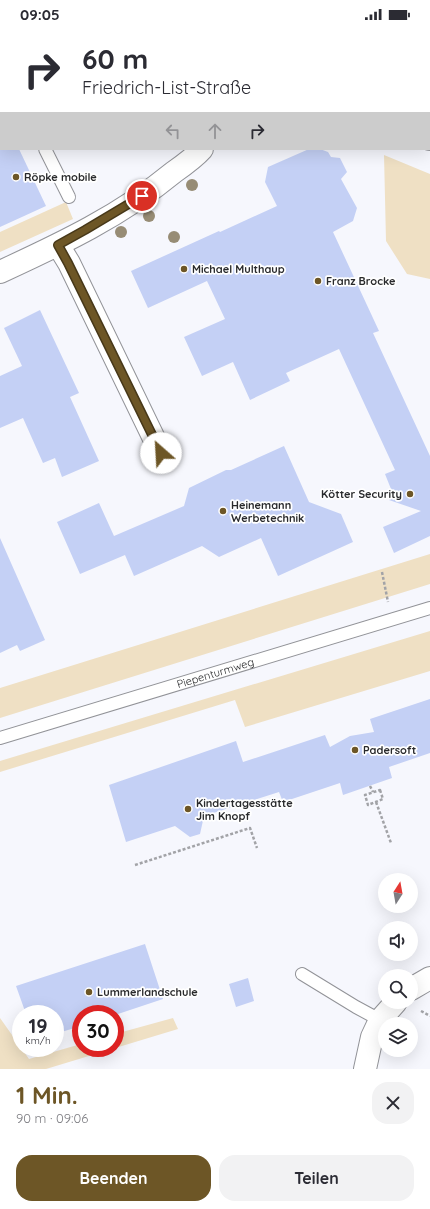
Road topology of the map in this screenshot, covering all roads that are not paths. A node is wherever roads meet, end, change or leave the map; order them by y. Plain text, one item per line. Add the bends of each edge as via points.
1 (46, 150) edge
2 (201, 150) edge
3 (69, 197) dead end
4 (58, 245) junction
5 (0, 272) edge
6 (161, 453) dead end
7 (430, 608) edge
8 (0, 738) edge
9 (302, 974) dead end
10 (430, 978) edge
11 (418, 985) edge
12 (390, 1009) edge
13 (383, 1017) edge
14 (378, 1019) edge
15 (378, 1024) edge
16 (365, 1069) edge

1 - 3 lane
2 - 4 street via 154,188
4 - 5 street
4 - 6 street
7 - 8 lane, Piepenturmweg
9 - 14 lane
10 - 11 street
12 - 13 street
15 - 16 street via 372,1037

